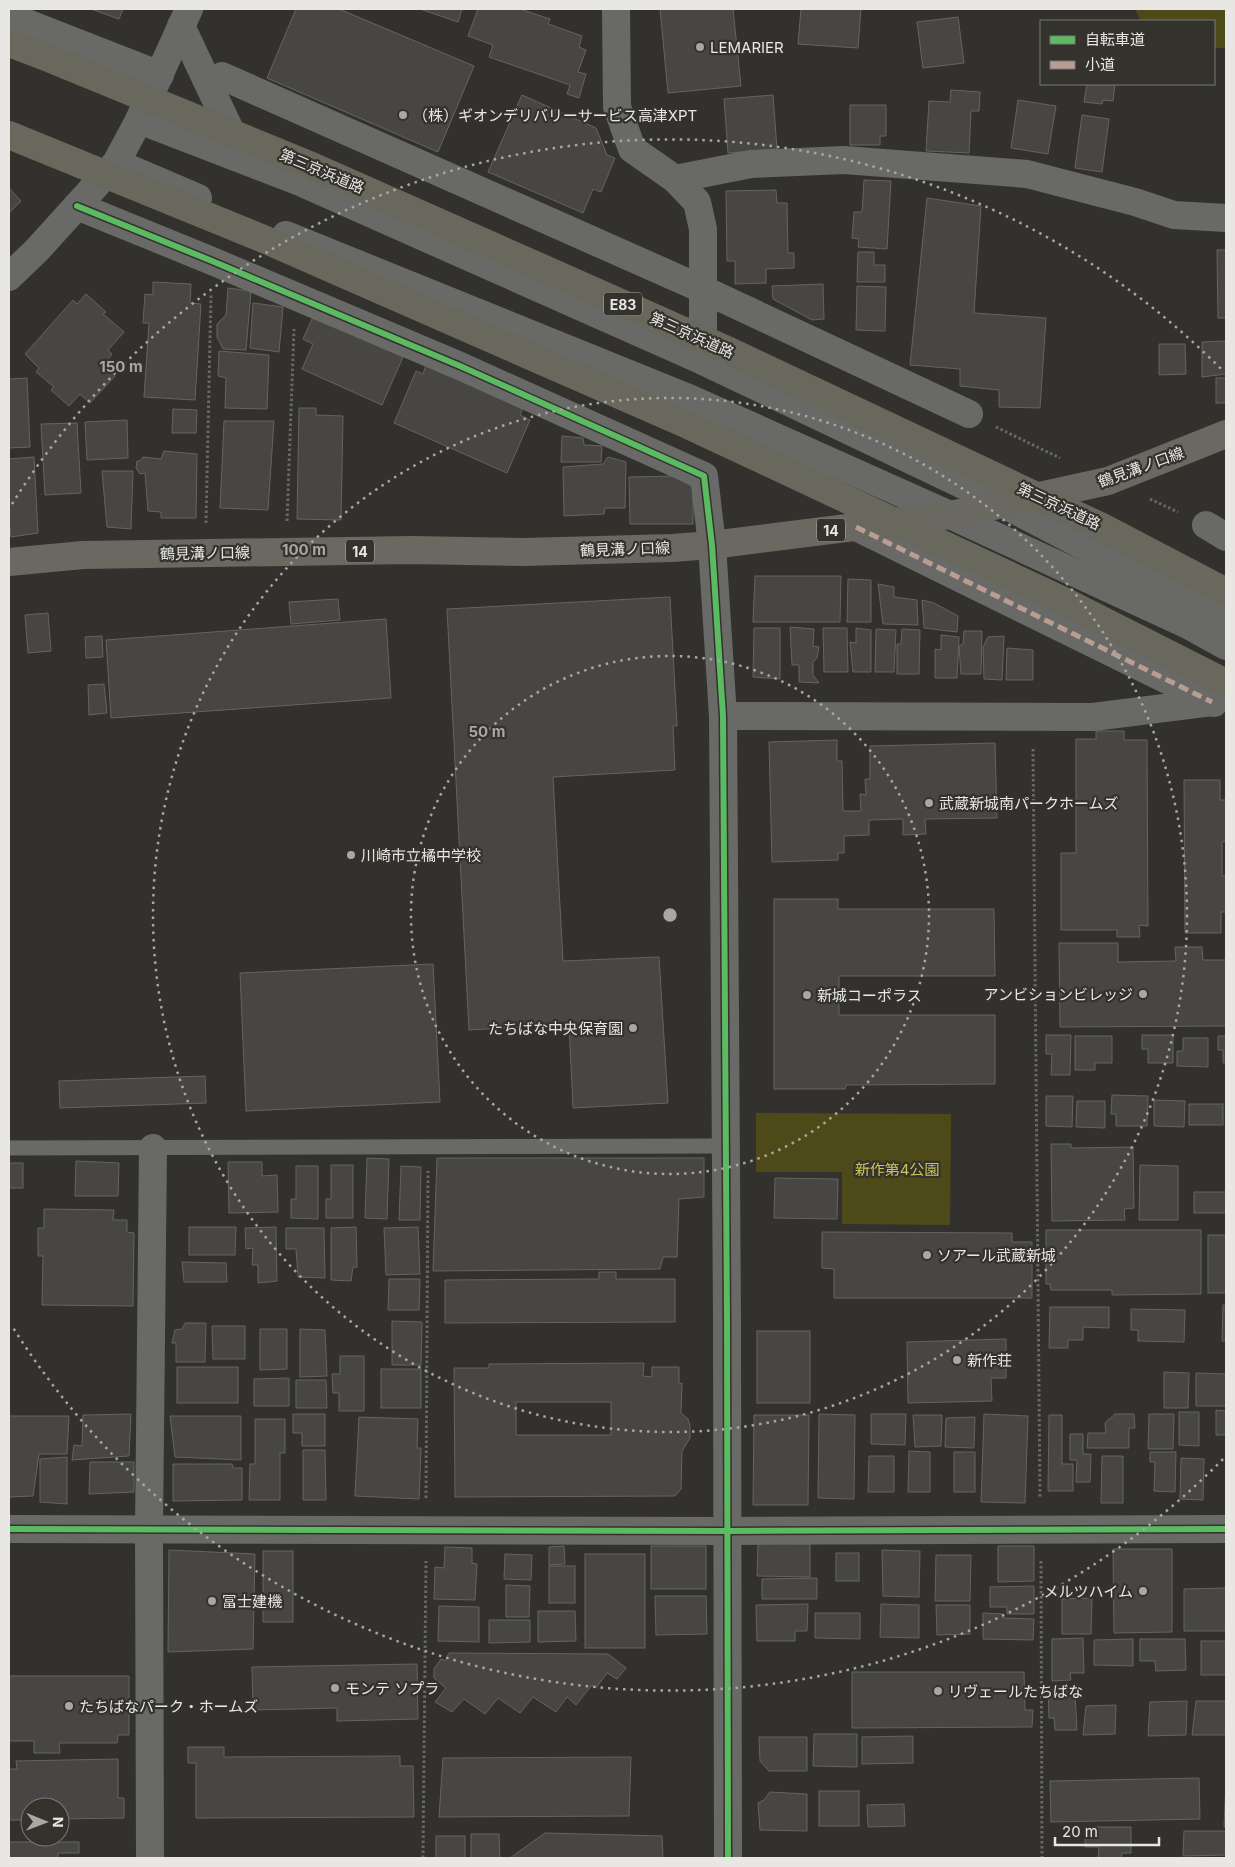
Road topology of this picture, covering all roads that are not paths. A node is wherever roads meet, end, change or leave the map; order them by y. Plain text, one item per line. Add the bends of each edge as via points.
1 (614, 10) edge
2 (9, 16) edge
3 (185, 17) edge
4 (9, 43) edge
5 (160, 75) junction
6 (222, 76) dead end
7 (139, 120) junction
8 (9, 135) edge
9 (244, 161) junction
10 (116, 163) junction
11 (675, 179) junction
12 (76, 206) junction
13 (1226, 218) edge
14 (9, 277) edge
15 (702, 289) junction
16 (703, 361) junction
17 (969, 414) dead end
18 (1226, 434) edge
19 (1003, 504) junction
20 (950, 515) junction
21 (856, 526) junction
22 (712, 545) junction
23 (9, 562) edge
24 (1226, 592) edge
25 (1226, 620) edge
26 (1226, 646) edge
27 (1222, 698) edge
28 (723, 716) junction
29 (726, 1146) junction
30 (9, 1148) edge
31 (153, 1148) junction
32 (9, 1529) edge
33 (149, 1529) junction
34 (1226, 1529) edge
35 (728, 1531) junction
36 (150, 1858) edge
37 (728, 1858) edge

1 - 11 street via 617,107 632,149
2 - 5 street
3 - 5 street
3 - 9 street
4 - 24 highway, 第三京浜道路 / E83 via 314,167 727,350 1102,527
5 - 7 street
6 - 15 street
7 - 9 street
7 - 10 street
8 - 27 highway via 266,240 679,421 1068,603
9 - 16 street via 300,182
10 - 12 street
10 - 20 street via 691,399
11 - 13 street via 751,164 844,160 1027,174 1135,202 1174,216
11 - 15 street via 697,202 703,229
12 - 14 street
12 - 22 street via 460,366 704,476
15 - 16 street
15 - 17 street
16 - 19 street
18 - 19 main road, 鶴見溝ノ口線 / 14 via 1108,481
19 - 20 main road, 鶴見溝ノ口線 / 14
19 - 25 street
20 - 21 main road, 鶴見溝ノ口線 / 14
20 - 26 street via 1188,625
21 - 22 main road, 鶴見溝ノ口線 / 14
21 - 27 street
22 - 23 main road, 鶴見溝ノ口線 / 14 via 524,552 205,552 82,555
22 - 28 street
27 - 28 street via 1093,717
28 - 29 street
29 - 31 lane
29 - 35 street
30 - 31 lane
31 - 33 street
32 - 33 street
33 - 35 street
33 - 36 street
34 - 35 street
35 - 37 street

